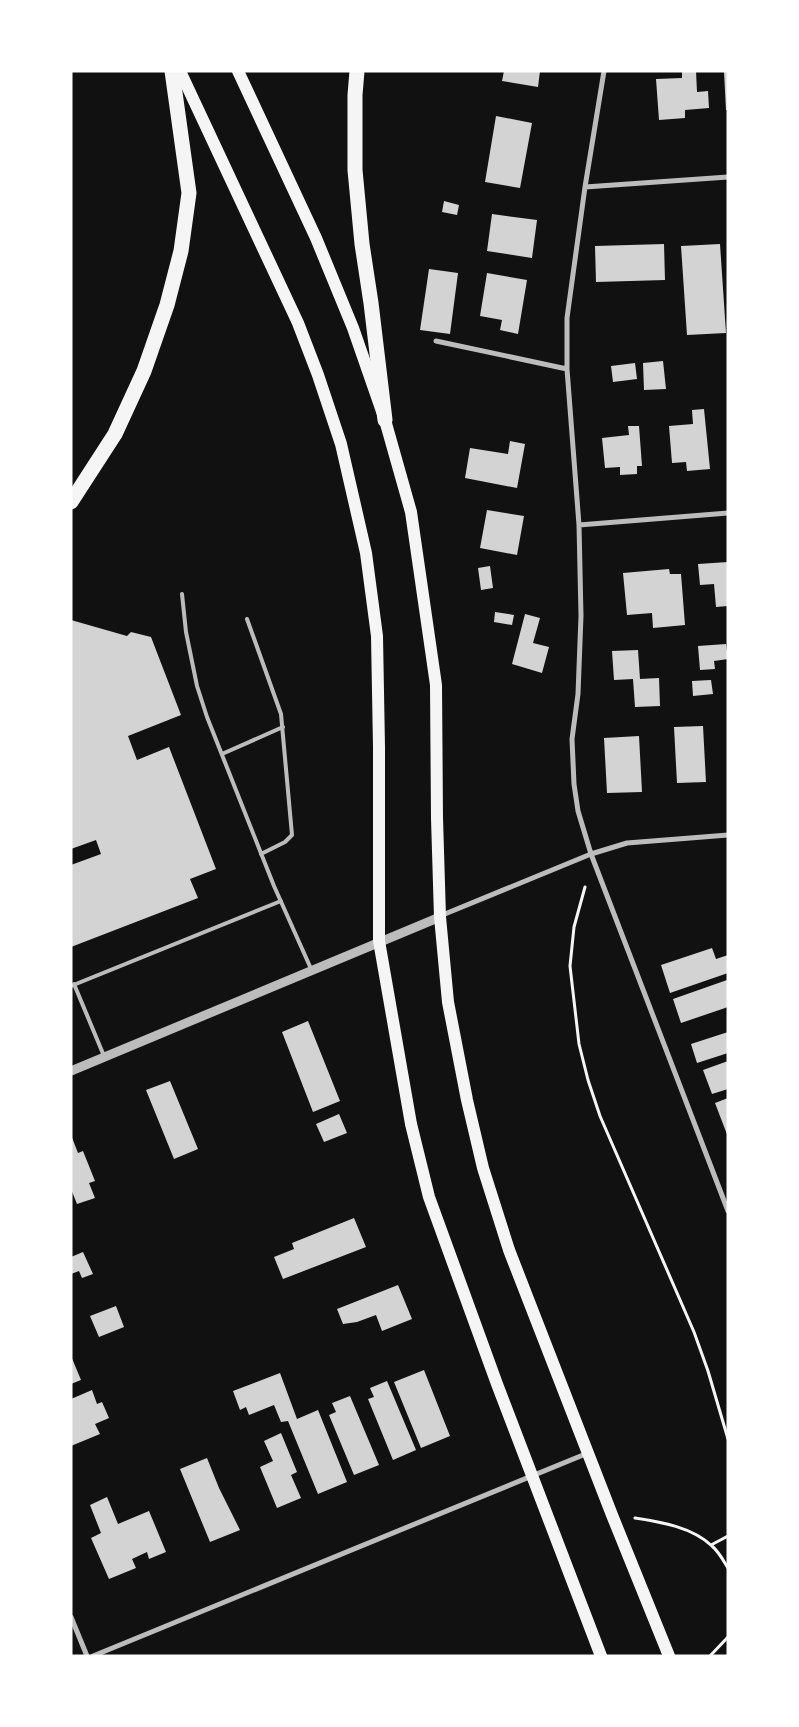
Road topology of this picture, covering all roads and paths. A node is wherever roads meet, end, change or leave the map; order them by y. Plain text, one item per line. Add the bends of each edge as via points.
1 (172, 71) edge
2 (180, 71) edge
3 (238, 71) edge
4 (357, 71) edge
5 (604, 71) edge
6 (728, 177) edge
7 (585, 187) junction
8 (436, 341) dead end
9 (567, 369) junction
10 (385, 420) junction
11 (71, 502) edge
12 (728, 512) edge
13 (579, 525) junction
14 (182, 594) dead end
15 (247, 619) dead end
16 (283, 727) junction
17 (222, 754) junction
18 (728, 835) edge
19 (261, 854) junction
20 (591, 854) junction
21 (281, 901) junction
22 (440, 917) junction
23 (379, 941) junction
24 (312, 970) junction
25 (73, 985) edge
26 (104, 1057) junction
27 (71, 1071) edge
28 (728, 1211) edge
29 (728, 1439) edge
30 (588, 1453) junction
31 (533, 1476) junction
32 (612, 1515) junction
33 (728, 1536) edge
34 (711, 1544) junction
35 (728, 1568) edge
36 (71, 1617) edge
37 (728, 1637) edge
38 (87, 1656) edge
39 (93, 1656) edge
40 (601, 1656) edge
41 (669, 1656) edge
42 (710, 1656) edge

1 - 11 highway via 189,193 181,251 167,305 144,370 115,434
2 - 23 main road via 298,323 342,444 366,554 377,636
3 - 10 main road via 316,238 353,328
4 - 10 highway via 355,170
5 - 7 street
6 - 7 street
7 - 9 street via 567,318
8 - 9 street
9 - 13 street
10 - 22 main road via 411,512 436,685
12 - 13 street
13 - 20 street via 578,694 572,739 578,811
14 - 17 lane via 197,686
15 - 16 lane
16 - 17 lane
16 - 19 lane via 292,835
17 - 19 lane
18 - 20 street via 626,843
19 - 21 lane
20 - 22 street
20 - 28 street
20 - 29 path via 574,927 570,966 581,1053 600,1116 694,1332
21 - 24 lane
21 - 25 lane
22 - 23 street
22 - 30 main road via 448,1002 483,1168 509,1250
23 - 24 street
23 - 31 main road via 411,1124 429,1197
24 - 26 street
25 - 26 lane
26 - 27 street
30 - 31 street
30 - 32 main road
31 - 39 street
31 - 40 main road
32 - 34 path via 669,1524
32 - 41 main road
33 - 34 path
34 - 35 path
36 - 38 street
37 - 42 path

